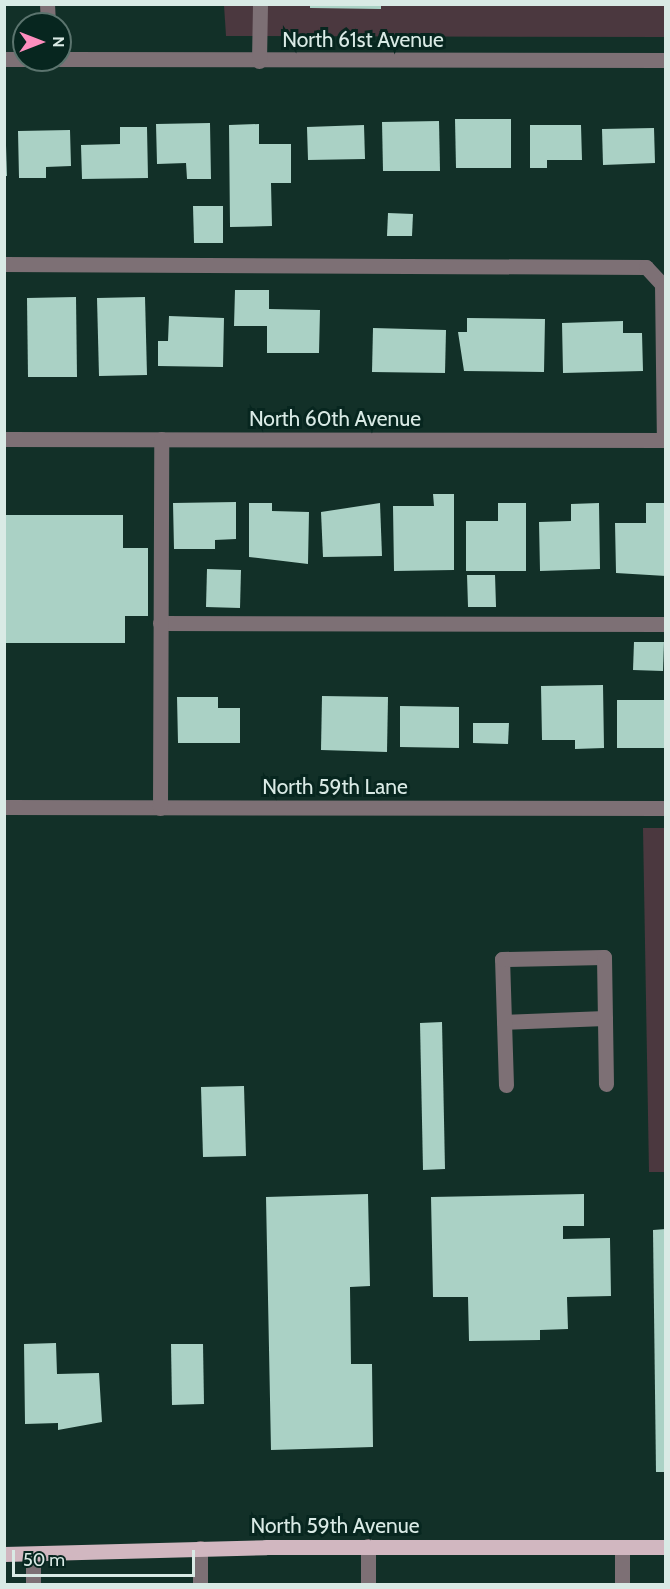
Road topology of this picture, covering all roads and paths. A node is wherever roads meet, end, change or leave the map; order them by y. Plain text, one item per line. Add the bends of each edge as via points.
1 (260, 4) edge
2 (72, 59) edge
3 (666, 60) edge
4 (260, 61) junction
5 (4, 264) edge
6 (4, 439) edge
7 (161, 439) junction
8 (665, 440) edge
9 (160, 623) junction
10 (666, 624) edge
11 (4, 807) edge
12 (160, 808) junction
13 (666, 808) edge
14 (605, 1018) junction
15 (504, 1022) junction
16 (606, 1084) dead end
17 (506, 1085) dead end
18 (368, 1546) junction
19 (622, 1547) junction
20 (666, 1547) edge
21 (200, 1548) junction
22 (4, 1554) edge
23 (33, 1554) junction
24 (33, 1584) edge
25 (200, 1584) edge
26 (368, 1584) edge
27 (622, 1584) edge

1 - 4 street
2 - 4 street, North 61st Avenue
3 - 4 street, North 61st Avenue
5 - 8 street via 646,267 662,284
6 - 7 street, North 60th Avenue
7 - 8 street, North 60th Avenue
7 - 9 street
9 - 10 street
9 - 12 street
11 - 12 street, North 59th Lane
12 - 13 street, North 59th Lane
14 - 15 street
14 - 15 street via 604,957 502,958
14 - 16 street
15 - 17 street
18 - 19 main road, North 59th Avenue
18 - 21 main road, North 59th Avenue
18 - 26 street
19 - 20 main road, North 59th Avenue
19 - 27 street
21 - 23 main road, North 59th Avenue
21 - 25 street
22 - 23 main road, North 59th Avenue
23 - 24 street

